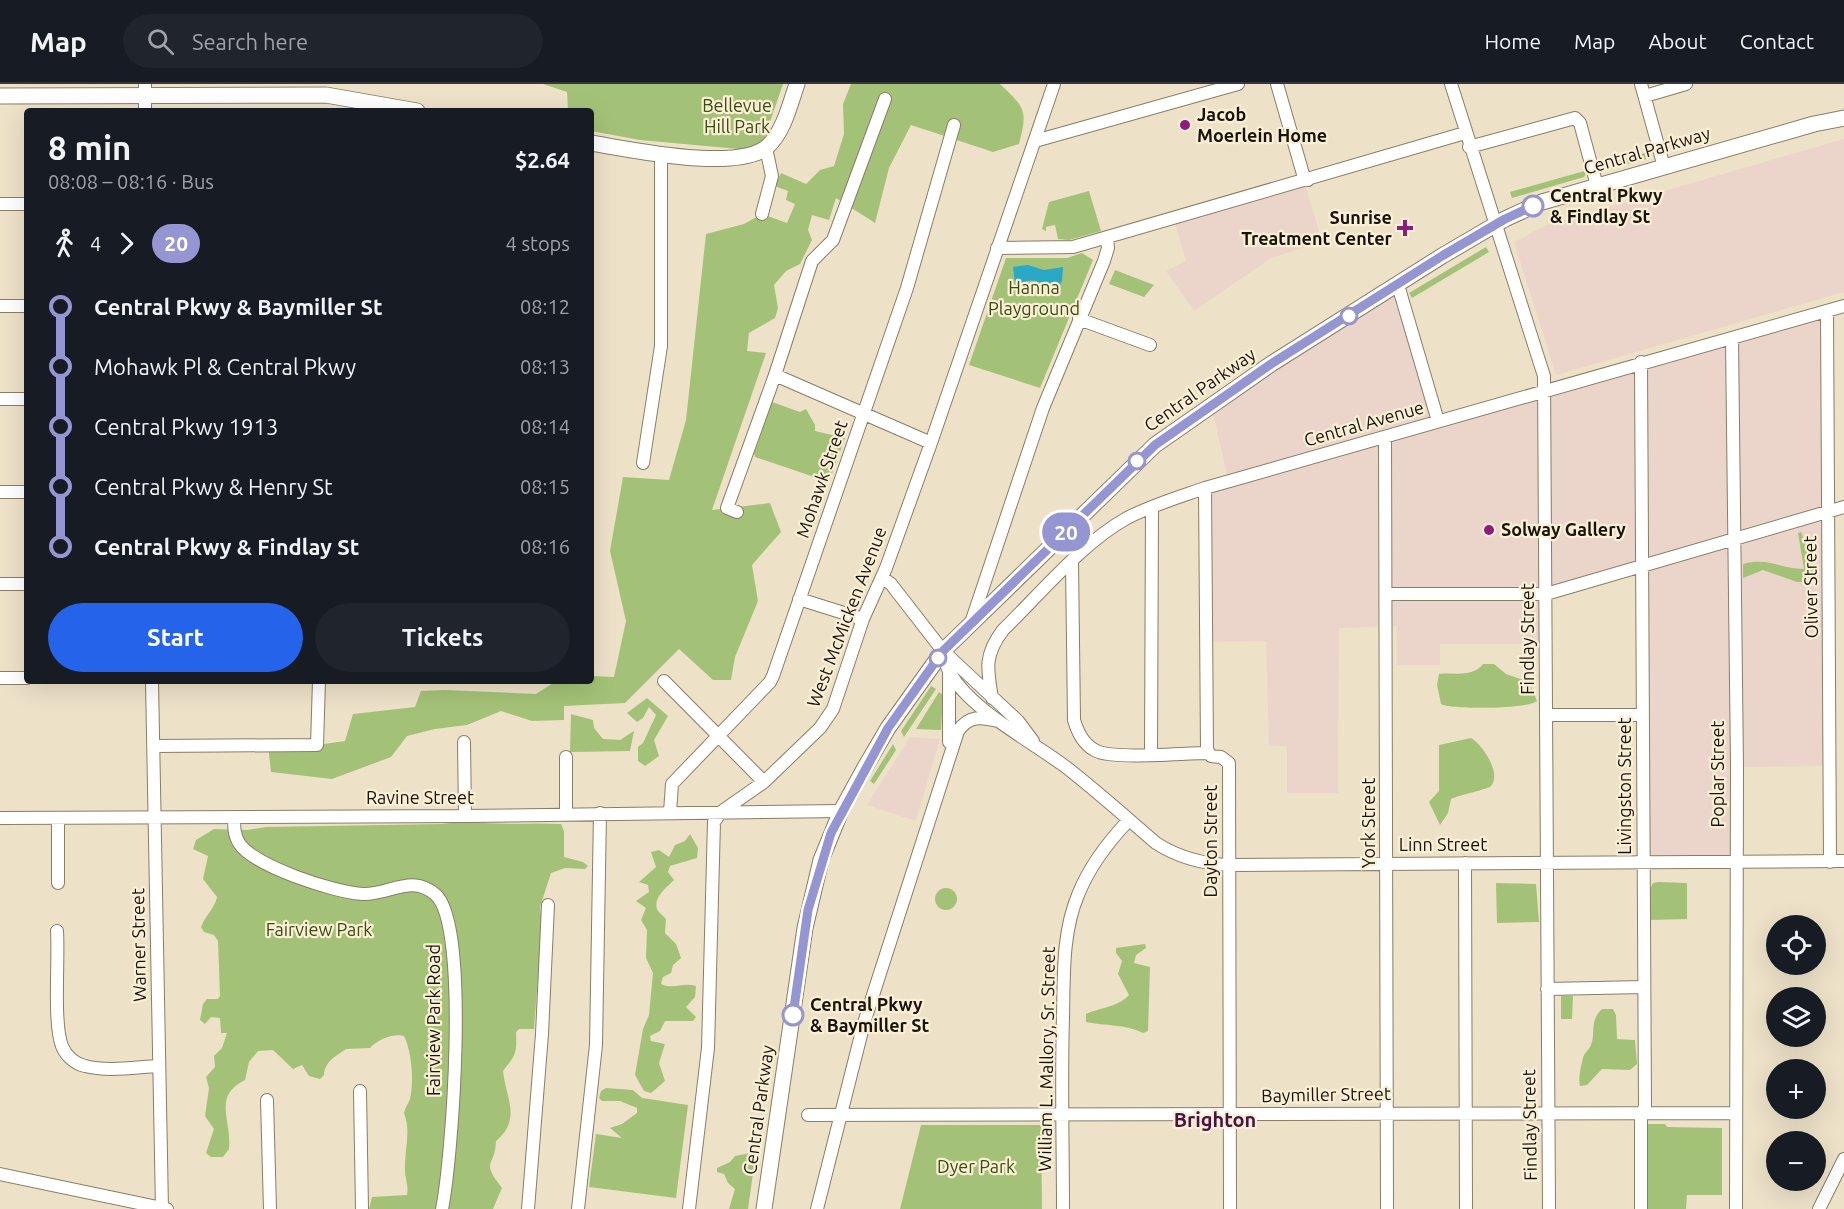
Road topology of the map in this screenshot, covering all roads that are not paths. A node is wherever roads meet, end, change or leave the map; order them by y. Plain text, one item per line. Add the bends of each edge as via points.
1 (797, 84) edge
2 (1054, 84) edge
3 (1236, 84) edge
4 (1277, 84) edge
5 (1451, 84) edge
6 (1686, 84) edge
7 (50, 90) edge
8 (326, 90) edge
9 (1643, 90) edge
10 (0, 96) edge
11 (145, 97) edge
12 (885, 99) dead end
13 (404, 108) edge
14 (1844, 111) edge
15 (1844, 117) edge
16 (1814, 124) junction
17 (954, 125) dead end
18 (1465, 133) junction
19 (1035, 141) junction
20 (594, 143) edge
21 (1469, 147) junction
22 (766, 148) junction
23 (661, 154) junction
24 (1664, 167) junction
25 (1308, 180) junction
26 (1597, 186) junction
27 (0, 204) edge
28 (24, 204) edge
29 (762, 214) dead end
30 (1496, 224) junction
31 (1107, 238) junction
32 (998, 248) junction
33 (1398, 285) junction
34 (0, 306) edge
35 (24, 306) edge
36 (1844, 306) edge
37 (1827, 312) junction
38 (1079, 319) junction
39 (1732, 339) junction
40 (1150, 345) dead end
41 (1641, 362) junction
42 (775, 375) junction
43 (1545, 391) junction
44 (0, 399) edge
45 (24, 399) edge
46 (864, 414) junction
47 (1438, 421) junction
48 (1385, 437) junction
49 (931, 443) junction
50 (643, 463) dead end
51 (1205, 488) junction
52 (0, 492) edge
53 (24, 492) edge
54 (1152, 507) junction
55 (1844, 507) edge
56 (737, 512) dead end
57 (1827, 512) junction
58 (1735, 537) junction
59 (1072, 563) junction
60 (1641, 566) junction
61 (882, 577) junction
62 (0, 584) edge
63 (24, 584) edge
64 (1387, 594) junction
65 (1546, 594) junction
66 (799, 599) junction
67 (863, 619) junction
68 (970, 626) junction
69 (943, 651) junction
70 (949, 673) junction
71 (0, 678) edge
72 (24, 678) edge
73 (664, 681) dead end
74 (152, 684) edge
75 (319, 684) edge
76 (992, 698) junction
77 (1546, 715) junction
78 (1642, 715) junction
79 (999, 722) junction
80 (717, 735) junction
81 (464, 742) dead end
82 (1034, 742) junction
83 (153, 746) junction
84 (1208, 753) junction
85 (1151, 754) junction
86 (566, 757) dead end
87 (949, 758) junction
88 (764, 782) junction
89 (841, 811) junction
90 (670, 812) junction
91 (721, 812) junction
92 (566, 813) junction
93 (600, 813) junction
94 (234, 816) junction
95 (465, 816) junction
96 (154, 817) junction
97 (0, 818) edge
98 (58, 818) junction
99 (1129, 820) junction
100 (1844, 861) edge
101 (1643, 862) junction
102 (1830, 862) junction
103 (1387, 863) junction
104 (1465, 863) junction
105 (1548, 863) junction
106 (1736, 863) junction
107 (1230, 865) junction
108 (58, 882) dead end
109 (548, 905) dead end
110 (57, 931) dead end
111 (1644, 987) junction
112 (1547, 989) junction
113 (159, 1066) junction
114 (360, 1091) dead end
115 (267, 1100) dead end
116 (1387, 1112) junction
117 (1465, 1112) junction
118 (1736, 1113) junction
119 (1230, 1114) junction
120 (1548, 1114) junction
121 (1641, 1114) junction
122 (808, 1115) dead end
123 (1063, 1115) junction
124 (840, 1116) junction
125 (1844, 1159) edge
126 (0, 1174) edge
127 (164, 1209) edge
128 (270, 1209) edge
129 (362, 1209) edge
130 (442, 1209) edge
131 (528, 1209) edge
132 (578, 1209) edge
133 (689, 1209) edge
134 (764, 1209) edge
135 (817, 1209) edge
136 (1064, 1209) edge
137 (1230, 1209) edge
138 (1387, 1209) edge
139 (1466, 1209) edge
140 (1549, 1209) edge
141 (1641, 1209) edge
142 (1736, 1209) edge
143 (1819, 1209) edge

1 - 22 main road via 778,132
2 - 19 street, West McMicken Avenue
3 - 19 street
4 - 25 street
5 - 18 street, Findlay Street
6 - 9 street
7 - 10 main road
7 - 11 main road
8 - 11 main road
8 - 13 main road
9 - 24 street
12 - 42 street via 833,240 812,261
14 - 16 main road, Central Parkway
15 - 16 main road, Central Parkway
16 - 24 main road, Central Parkway
17 - 46 street, Mohawk Street via 907,288
18 - 21 street, Findlay Street
18 - 25 street
19 - 32 street, West McMicken Avenue
20 - 23 main road
21 - 26 street via 1575,118 1580,123
21 - 30 street, Findlay Street
22 - 23 main road via 729,159
22 - 29 street via 772,176
23 - 50 street via 661,346
24 - 26 main road, Central Parkway
25 - 31 street
26 - 30 main road, Central Parkway via 1542,202
27 - 28 street
30 - 33 main road, Central Parkway
30 - 43 street, Findlay Street via 1544,376
31 - 32 street via 1058,249
31 - 38 street via 1104,261
32 - 49 street, West McMicken Avenue
33 - 47 street
33 - 68 main road, Central Parkway via 1271,364 1155,445
34 - 35 street
36 - 37 street, Central Avenue
37 - 39 street, Central Avenue
37 - 57 street, Oliver Street
38 - 40 street
38 - 68 street via 1043,408
39 - 41 street, Central Avenue
39 - 58 street, Poplar Street
41 - 43 street, Central Avenue
41 - 60 street, Livingston Street
42 - 46 street
42 - 56 street via 727,508
43 - 47 street, Central Avenue
43 - 65 street, Findlay Street
44 - 45 street
46 - 49 street
46 - 66 street, Mohawk Street
47 - 48 street, Central Avenue
48 - 51 street, Central Avenue
48 - 64 street, York Street
49 - 61 street, West McMicken Avenue
51 - 54 street, Central Avenue
51 - 84 street
52 - 53 street
54 - 59 street, Central Avenue via 1113,527
54 - 85 street
55 - 57 street
57 - 58 street
57 - 102 street, Oliver Street
58 - 60 street
58 - 106 street, Poplar Street
59 - 76 street, Central Avenue via 1003,630 991,647 987,669
59 - 85 street via 1076,729 1085,743 1099,752
60 - 65 street
60 - 78 street, Livingston Street
61 - 67 street, West McMicken Avenue
61 - 69 street
62 - 63 street
64 - 65 street
64 - 103 street, York Street
65 - 77 street, Findlay Street
66 - 67 street
66 - 80 street, Mohawk Street via 770,682
67 - 88 street, West McMicken Avenue via 828,719
68 - 69 main road, Central Parkway
69 - 70 street
69 - 76 street
69 - 89 main road, Central Parkway via 888,728
70 - 79 street
70 - 87 street
71 - 72 street
73 - 80 street
74 - 83 street, Warner Street
75 - 83 street via 317,745
76 - 82 street
77 - 78 street
77 - 105 street, Findlay Street
78 - 101 street, Livingston Street
79 - 82 street
79 - 87 street via 977,717 963,723
80 - 88 street
80 - 90 street, Mohawk Street via 672,784
81 - 95 street
82 - 99 street, Linn Street
83 - 96 street, Warner Street
84 - 85 street
84 - 107 street, Dayton Street via 1221,756 1228,763
86 - 92 street
87 - 124 street via 864,1023
88 - 91 street, West McMicken Avenue
89 - 91 street, Ravine Street
89 - 134 main road, Central Parkway via 821,860 808,910
90 - 91 street, Ravine Street
90 - 93 street, Ravine Street
91 - 133 street via 714,822 708,1048
92 - 93 street, Ravine Street
92 - 95 street, Ravine Street
93 - 132 street via 596,1045
94 - 95 street, Ravine Street
94 - 96 street, Ravine Street
94 - 130 street, Fairview Park Road via 236,837 243,849 291,874 359,894 417,885 429,890 443,906 451,935 454,976 450,1155
96 - 98 street, Ravine Street
96 - 113 street, Warner Street
97 - 98 street, Ravine Street
98 - 108 street
99 - 107 street, Linn Street via 1170,852 1199,862
99 - 123 street, William L. Mallory, Sr. Street via 1104,848 1085,879 1069,931 1064,977
100 - 102 street, Linn Street
101 - 105 street, Linn Street
101 - 106 street, Linn Street
101 - 111 street, Livingston Street
102 - 106 street, Linn Street
103 - 104 street, Linn Street
103 - 107 street, Linn Street
103 - 116 street, York Street
104 - 105 street, Linn Street
104 - 117 street
105 - 112 street, Findlay Street
106 - 118 street, Poplar Street
107 - 119 street, Dayton Street
109 - 131 street
110 - 113 street via 59,1030 68,1056 80,1065 97,1068
111 - 112 street
111 - 121 street, Livingston Street via 1645,1107
112 - 120 street, Findlay Street
113 - 127 street, Warner Street
114 - 129 street
115 - 128 street
116 - 117 street, Baymiller Street
116 - 119 street, Baymiller Street
116 - 138 street, York Street
117 - 120 street, Baymiller Street
117 - 139 street
118 - 121 street, Baymiller Street
118 - 142 street, Poplar Street
119 - 123 street, Baymiller Street
119 - 137 street, Dayton Street
120 - 121 street, Baymiller Street
120 - 140 street, Findlay Street
121 - 141 street, Livingston Street
122 - 124 street, Baymiller Street
123 - 124 street, Baymiller Street
123 - 136 street, William L. Mallory, Sr. Street
124 - 135 street
125 - 143 street
126 - 127 street

